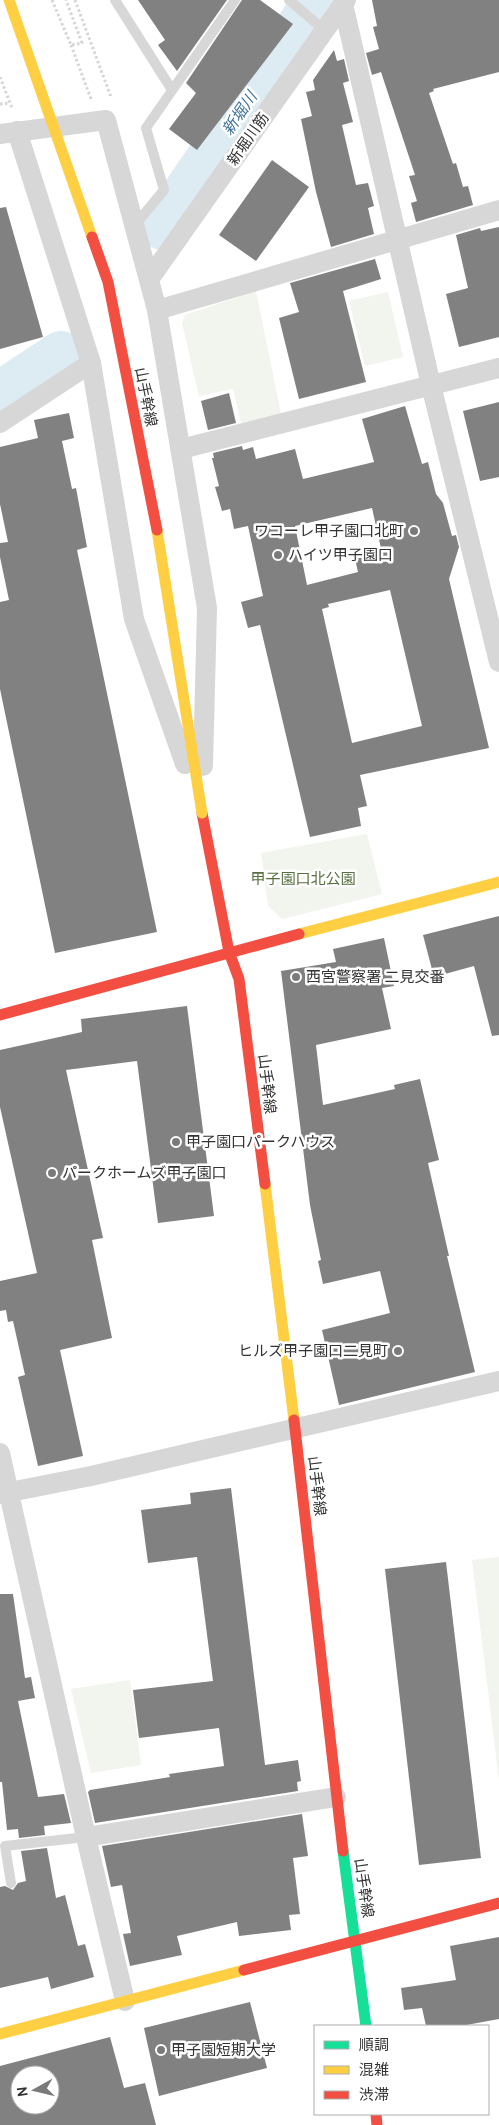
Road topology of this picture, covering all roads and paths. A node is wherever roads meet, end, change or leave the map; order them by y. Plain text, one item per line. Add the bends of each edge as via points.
1 (9, 0) edge
2 (52, 0) edge
3 (66, 0) edge
4 (115, 0) edge
5 (235, 0) edge
6 (289, 0) edge
7 (344, 2) edge
8 (319, 26) junction
9 (71, 46) junction
10 (0, 77) edge
11 (172, 90) junction
12 (92, 102) dead end
13 (0, 104) edge
14 (8, 132) edge
15 (499, 210) edge
16 (135, 225) junction
17 (399, 240) junction
18 (150, 278) junction
19 (157, 310) junction
20 (91, 363) junction
21 (499, 368) edge
22 (431, 385) junction
23 (0, 423) edge
24 (181, 449) junction
25 (499, 662) edge
26 (202, 813) junction
27 (499, 882) edge
28 (229, 952) junction
29 (0, 1015) edge
30 (499, 1381) edge
31 (295, 1428) junction
32 (0, 1454) edge
33 (4, 1493) edge
34 (336, 1797) junction
35 (86, 1837) junction
36 (11, 1883) dead end
37 (499, 1903) edge
38 (356, 1940) junction
39 (125, 2001) junction
40 (366, 2025) edge
41 (0, 2034) edge

1 - 26 street, 山手幹線, bridge via 108,282 155,521
2 - 9 path
3 - 9 path via 82,43
4 - 11 lane
5 - 11 lane
6 - 8 lane
7 - 8 street, 新堀川筋
7 - 17 street
8 - 18 street, 新堀川筋
9 - 12 path
10 - 13 path via 10,103
11 - 16 lane via 146,128 164,190
14 - 16 street via 106,120
14 - 20 street
15 - 17 street
16 - 18 street
17 - 19 street
17 - 22 street
18 - 19 street
19 - 24 street
20 - 23 street
20 - 26 street via 134,620
21 - 22 street
22 - 24 street
22 - 25 street
24 - 26 street via 207,608
26 - 28 street, 山手幹線
27 - 28 street
28 - 29 street
28 - 31 street, 山手幹線 via 239,979
30 - 31 street
31 - 33 street
31 - 34 street, 山手幹線
32 - 33 street
33 - 35 street
34 - 35 street
34 - 38 street, 山手幹線
35 - 36 lane via 5,1846
35 - 39 street
37 - 38 street
38 - 39 street
38 - 40 street, 山手幹線
39 - 41 street

